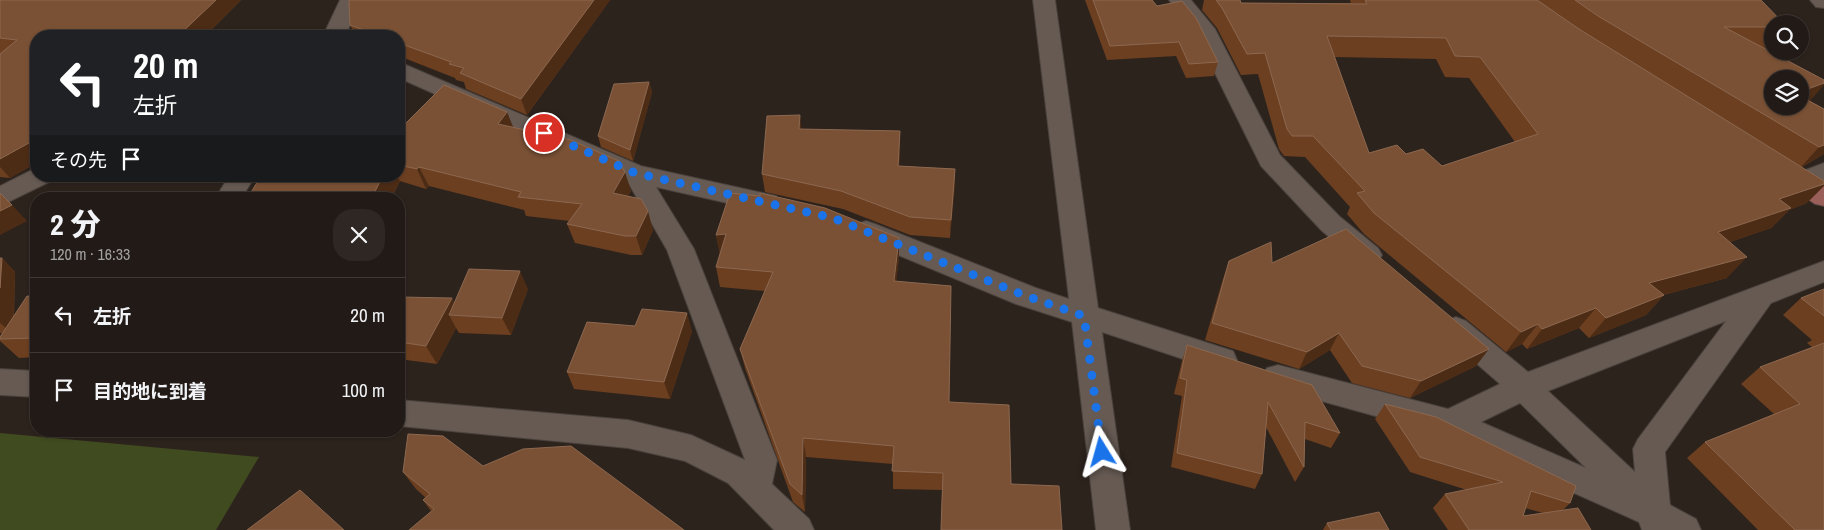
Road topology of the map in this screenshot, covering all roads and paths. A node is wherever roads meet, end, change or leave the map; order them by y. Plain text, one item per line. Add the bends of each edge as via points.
1 (351, 0) edge
2 (1044, 0) edge
3 (1180, 0) edge
4 (337, 30) edge
5 (405, 72) edge
6 (1766, 161) edge
7 (1824, 172) edge
8 (635, 173) junction
9 (30, 181) edge
10 (1799, 182) junction
11 (0, 197) edge
12 (1824, 197) edge
13 (796, 210) edge
14 (842, 222) edge
15 (1824, 270) edge
16 (1390, 274) edge
17 (1761, 295) junction
18 (1435, 311) edge
19 (1084, 316) junction
20 (0, 382) edge
21 (30, 384) edge
22 (1524, 387) junction
23 (405, 414) edge
24 (1450, 423) junction
25 (755, 489) junction
26 (1662, 524) edge
27 (797, 530) edge
28 (1112, 530) edge
29 (1684, 530) edge

1 - 4 street
2 - 19 street
3 - 16 street via 1204,29 1270,160 1330,224
5 - 8 street
6 - 10 main road
7 - 10 street
8 - 13 street
8 - 25 street via 680,249 761,460
9 - 11 street
10 - 12 main road
14 - 19 street
15 - 17 street
17 - 22 street
17 - 26 street via 1649,449
18 - 22 street
19 - 24 street via 1311,388
19 - 28 street
20 - 21 street
22 - 24 street
22 - 26 street
23 - 25 street via 628,434 691,449 739,473
24 - 26 street
25 - 27 street
26 - 29 street

